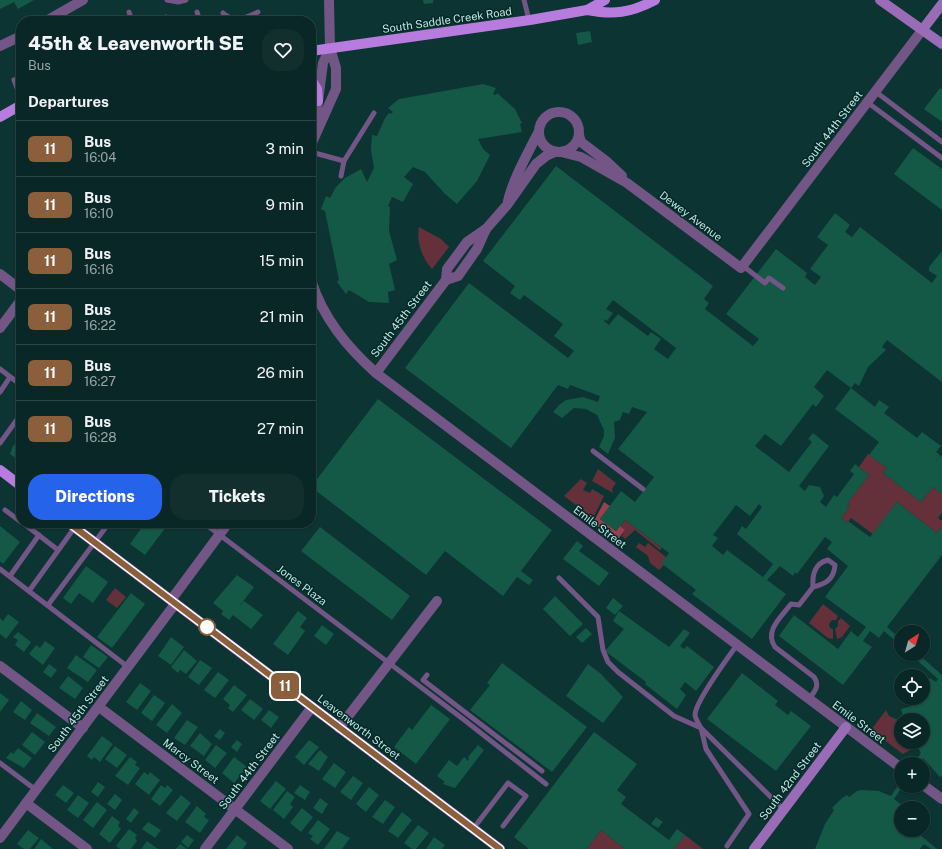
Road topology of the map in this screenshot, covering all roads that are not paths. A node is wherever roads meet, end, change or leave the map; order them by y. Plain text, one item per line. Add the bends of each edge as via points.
1 (83, 0) edge
2 (167, 0) edge
3 (186, 0) edge
4 (329, 0) edge
5 (524, 0) edge
6 (605, 0) edge
7 (655, 0) edge
8 (880, 0) edge
9 (942, 4) edge
10 (587, 10) junction
11 (129, 12) dead end
12 (198, 12) dead end
13 (258, 12) dead end
14 (223, 13) dead end
15 (55, 16) edge
16 (130, 16) edge
17 (199, 16) edge
18 (227, 16) edge
19 (252, 16) edge
20 (530, 20) junction
21 (923, 29) junction
22 (16, 38) edge
23 (942, 44) edge
24 (0, 46) edge
25 (330, 48) junction
26 (316, 50) edge
27 (316, 87) edge
28 (876, 92) junction
29 (318, 101) junction
30 (867, 102) junction
31 (16, 108) edge
32 (374, 113) dead end
33 (316, 115) edge
34 (0, 117) edge
35 (538, 132) junction
36 (316, 134) edge
37 (579, 134) junction
38 (942, 142) edge
39 (558, 152) junction
40 (316, 153) edge
41 (942, 158) edge
42 (344, 161) junction
43 (341, 176) dead end
44 (627, 183) junction
45 (507, 205) junction
46 (742, 267) junction
47 (0, 274) edge
48 (16, 286) edge
49 (783, 288) dead end
50 (316, 291) edge
51 (16, 307) edge
52 (0, 328) edge
53 (0, 369) edge
54 (376, 373) junction
55 (10, 377) junction
56 (16, 381) edge
57 (0, 392) edge
58 (16, 421) edge
59 (0, 442) edge
60 (593, 451) dead end
61 (0, 470) edge
62 (16, 482) edge
63 (643, 489) dead end
64 (5, 510) dead end
65 (16, 518) edge
66 (30, 528) edge
67 (70, 528) edge
68 (76, 528) edge
69 (104, 528) edge
70 (210, 528) edge
71 (224, 528) edge
72 (39, 535) junction
73 (219, 535) junction
74 (94, 542) junction
75 (58, 550) junction
76 (0, 569) edge
77 (10, 576) junction
78 (559, 578) dead end
79 (814, 587) junction
80 (29, 591) junction
81 (437, 601) dead end
82 (173, 602) junction
83 (48, 605) junction
84 (737, 645) junction
85 (389, 663) junction
86 (0, 666) edge
87 (128, 667) junction
88 (427, 674) dead end
89 (809, 700) junction
90 (99, 707) junction
91 (312, 707) junction
92 (846, 727) junction
93 (82, 728) junction
94 (339, 728) junction
95 (701, 728) junction
96 (0, 763) edge
97 (894, 763) edge
98 (542, 771) dead end
99 (546, 784) dead end
100 (36, 790) junction
101 (930, 790) edge
102 (942, 799) edge
103 (26, 803) junction
104 (235, 809) junction
105 (783, 809) junction
106 (503, 826) dead end
107 (473, 829) junction
108 (0, 838) edge
109 (727, 846) dead end
110 (496, 848) edge
111 (87, 849) edge
112 (205, 849) edge
113 (288, 849) edge
114 (754, 849) edge

1 - 15 street
2 - 3 lane
4 - 25 street
5 - 20 lane
6 - 10 main road, South Saddle Creek Road
7 - 10 main road, South Saddle Creek Road via 631,10 606,14
8 - 21 main road
9 - 21 main road, South 44th Street
10 - 20 main road, South Saddle Creek Road
11 - 16 lane
12 - 17 lane
13 - 19 lane
14 - 18 lane
20 - 25 main road, South Saddle Creek Road
21 - 23 main road
21 - 28 street, South 44th Street
22 - 24 street
25 - 26 main road, South Saddle Creek Road
25 - 29 street via 323,63
25 - 36 street via 336,68 336,89
27 - 29 main road
28 - 30 street, South 44th Street
28 - 38 lane
29 - 33 street
30 - 41 lane
30 - 46 street, South 44th Street
31 - 34 main road
32 - 42 lane
35 - 37 street, South 45th Street via 542,120 553,112 560,112 572,116
35 - 39 street via 543,145
35 - 45 street, South 45th Street via 512,185
37 - 39 street, South 45th Street via 573,147
37 - 44 street, Dewey Avenue via 581,142 618,171
39 - 44 street, Dewey Avenue via 581,157
39 - 45 street, South 45th Street via 546,156 531,169
40 - 42 lane
42 - 43 lane
44 - 46 street, Dewey Avenue
45 - 54 street, South 45th Street via 486,229 467,242 447,269 446,280
46 - 49 lane via 765,283 769,278
47 - 48 street
50 - 54 street, Emile Street via 342,339
51 - 52 street
53 - 55 lane
54 - 84 street, Emile Street
55 - 56 lane
55 - 57 lane
58 - 59 lane
60 - 63 lane
61 - 62 main road
64 - 65 lane
66 - 72 lane
67 - 75 lane
68 - 74 main road, Leavenworth Street
69 - 74 lane
70 - 73 lane, Jones Plaza
71 - 73 street, South 45th Street
72 - 75 lane
72 - 77 lane
73 - 82 street, South 45th Street
73 - 85 lane, Jones Plaza
74 - 82 main road, Leavenworth Street
74 - 83 lane
75 - 80 lane
76 - 77 lane
77 - 80 lane
78 - 95 lane via 598,617 603,650 608,662 674,716
79 - 79 lane via 823,585 832,576 835,565 828,560 822,561 812,576
79 - 89 lane via 799,605 791,604 771,631 770,640 818,683
80 - 83 lane
81 - 85 street
82 - 87 street, South 45th Street
82 - 91 main road, Leavenworth Street
83 - 87 lane
84 - 89 street, Emile Street
84 - 95 lane via 695,713
85 - 94 street
85 - 99 lane, Jones Plaza
86 - 93 street
87 - 90 street, South 45th Street
88 - 98 lane via 423,680
89 - 92 street, Emile Street
90 - 93 street, South 45th Street
90 - 104 street, Marcy Street
91 - 94 main road, Leavenworth Street
91 - 104 street, South 44th Street
92 - 97 street, Emile Street
92 - 105 main road, South 42nd Street
93 - 100 street, South 45th Street
94 - 107 main road, Leavenworth Street
95 - 105 lane
95 - 109 lane via 706,749 749,814
96 - 100 lane
100 - 103 street, South 45th Street
101 - 102 street
103 - 108 street, South 45th Street
103 - 111 street
104 - 112 street, South 44th Street
104 - 113 street, Marcy Street
105 - 114 main road, South 42nd Street
106 - 107 lane via 526,796 508,783
107 - 110 main road, Leavenworth Street

